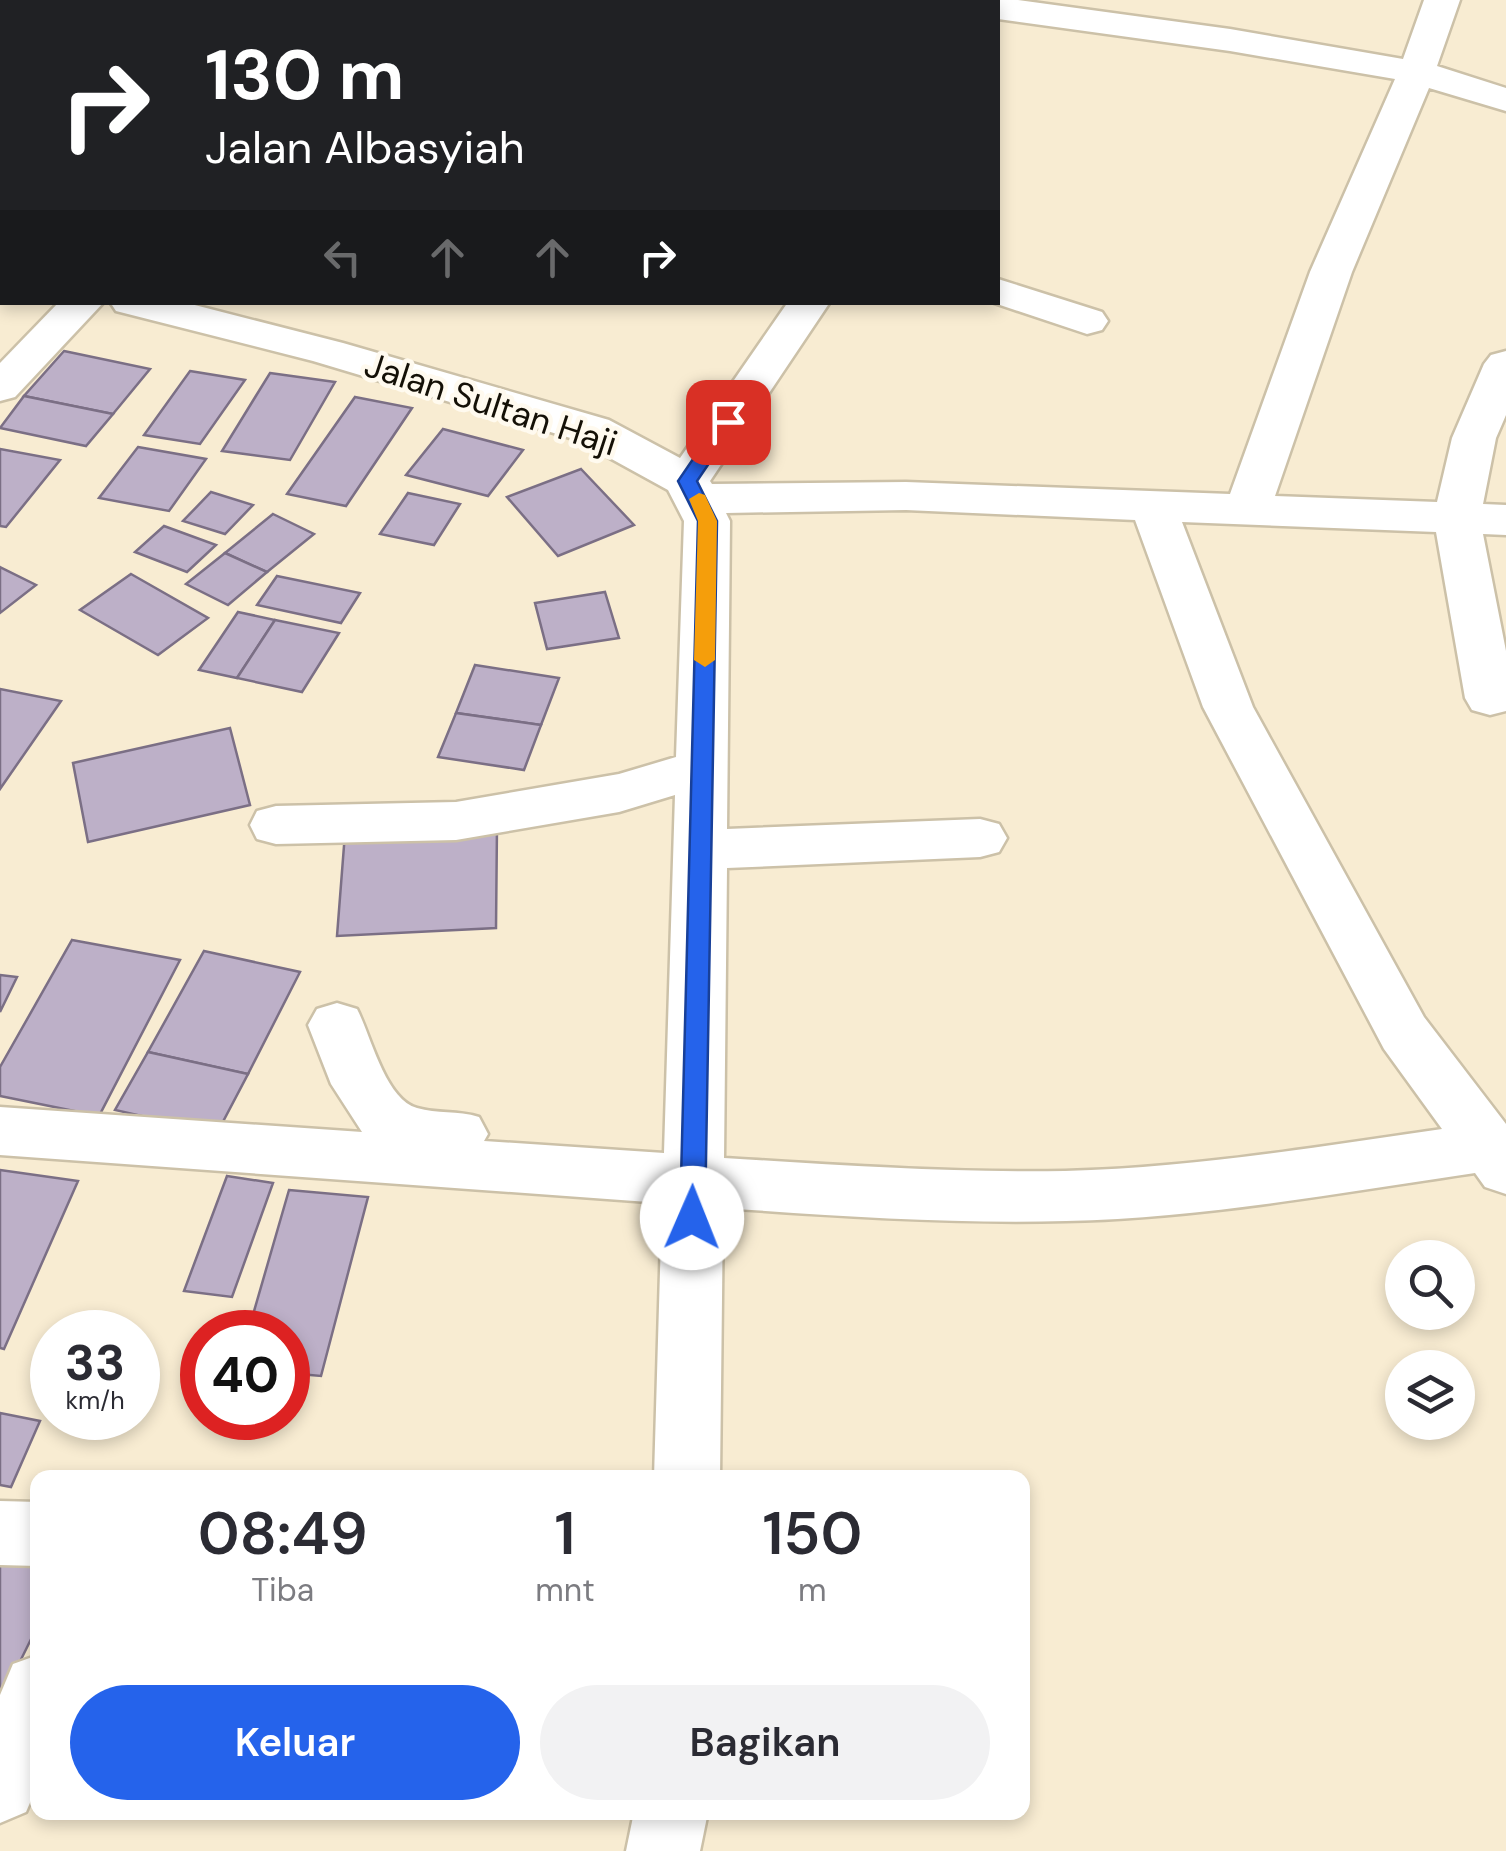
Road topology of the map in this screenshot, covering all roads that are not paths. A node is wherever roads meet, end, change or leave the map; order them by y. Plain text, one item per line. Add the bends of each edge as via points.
1 (1239, 0) edge
2 (1442, 0) edge
3 (1000, 8) edge
4 (1230, 40) junction
5 (1417, 72) junction
6 (1506, 100) edge
7 (1000, 292) edge
8 (80, 305) edge
9 (157, 305) edge
10 (807, 305) edge
11 (192, 309) edge
12 (1087, 321) dead end
13 (1506, 364) edge
14 (0, 388) edge
15 (693, 490) junction
16 (1248, 507) junction
17 (1154, 508) junction
18 (1457, 520) junction
19 (1506, 520) edge
20 (1490, 698) dead end
21 (702, 768) junction
22 (276, 826) dead end
23 (980, 838) dead end
24 (701, 850) junction
25 (337, 1025) dead end
26 (0, 1131) edge
27 (1496, 1158) edge
28 (694, 1164) junction
29 (687, 1470) edge
30 (0, 1534) edge
31 (30, 1534) edge
32 (30, 1709) edge
33 (0, 1786) edge
34 (669, 1820) edge
35 (663, 1851) edge

1 - 4 street
2 - 5 street
3 - 4 street
4 - 5 street
5 - 6 street
5 - 16 street via 1331,272
7 - 12 street
8 - 14 street
9 - 11 street, Jalan Sultan Haji
10 - 15 street
11 - 15 street, Jalan Sultan Haji via 593,430
13 - 18 street via 1474,438
15 - 17 street
15 - 21 street via 708,521
16 - 17 street
16 - 18 street
17 - 27 street via 1228,707 1404,1033
18 - 19 street
18 - 20 street
21 - 22 street via 619,793 456,822
21 - 24 street
23 - 24 street
24 - 28 street
25 - 28 street via 367,1094 386,1119 405,1130
26 - 28 street
27 - 28 street via 1066,1196 884,1194
28 - 29 street
30 - 31 street
32 - 33 street
34 - 35 street

